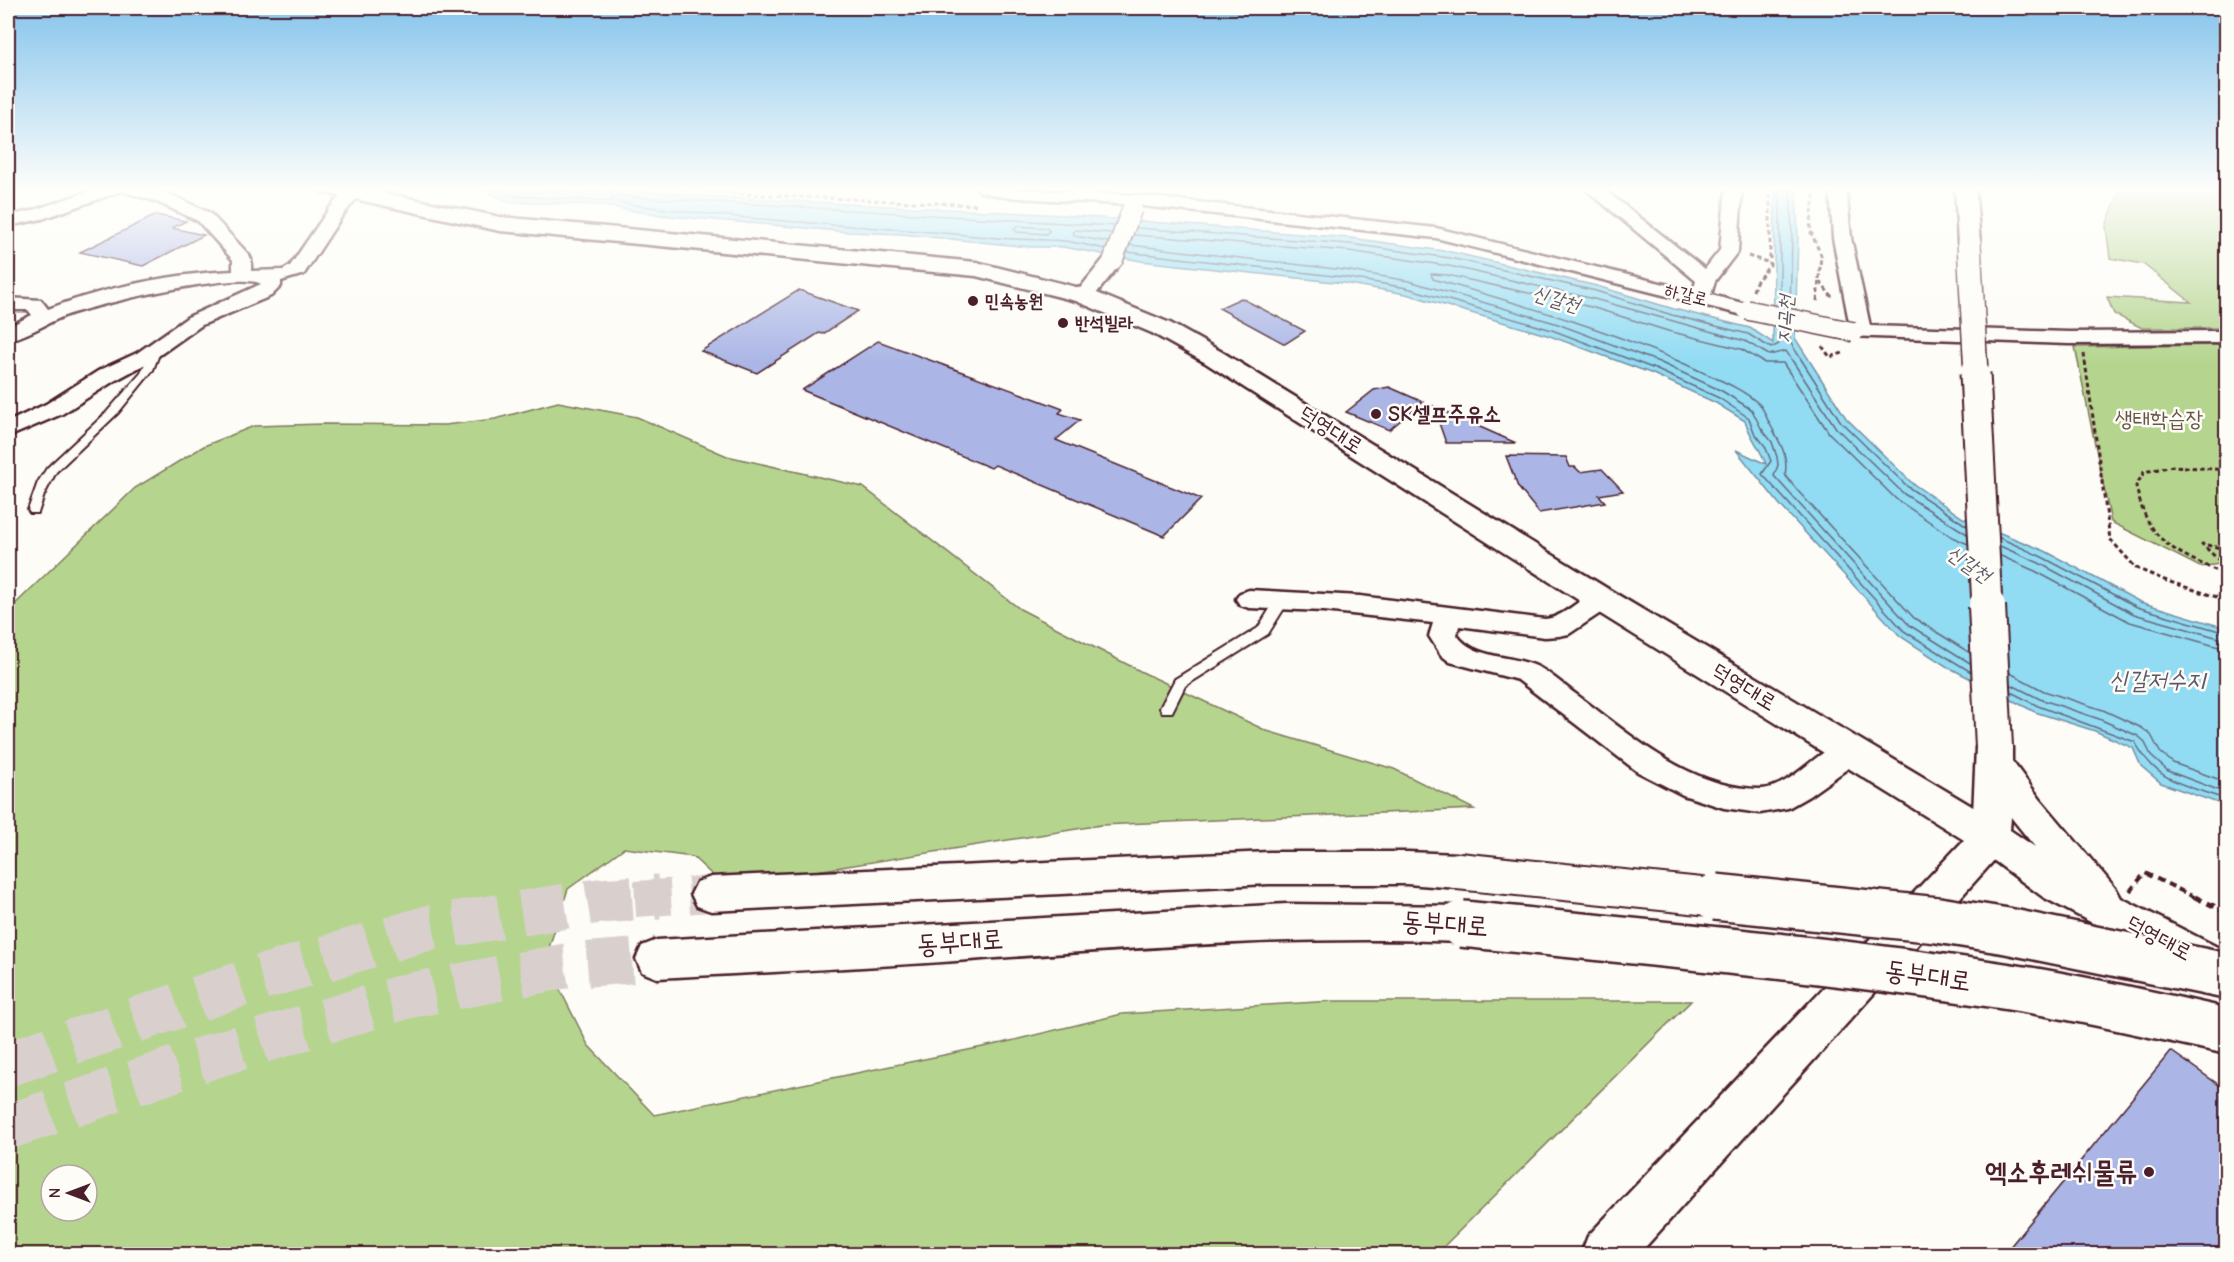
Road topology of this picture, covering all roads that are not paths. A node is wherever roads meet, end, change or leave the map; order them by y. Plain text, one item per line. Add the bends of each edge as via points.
1 (230, 246) edge
2 (313, 246) edge
3 (732, 246) edge
4 (1118, 246) edge
5 (1489, 246) edge
6 (1664, 246) edge
7 (1729, 246) edge
8 (1843, 246) edge
9 (1969, 246) edge
10 (242, 275) junction
11 (271, 275) junction
12 (1706, 280) junction
13 (1084, 296) junction
14 (1701, 298) junction
15 (8, 304) edge
16 (37, 319) junction
17 (8, 326) edge
18 (1858, 332) junction
19 (8, 334) edge
20 (2226, 337) edge
21 (156, 349) junction
22 (8, 430) edge
23 (34, 510) dead end
24 (1249, 599) dead end
25 (1283, 599) junction
26 (1602, 600) junction
27 (1449, 615) junction
28 (1167, 708) dead end
29 (1850, 751) junction
30 (1994, 755) junction
31 (1991, 837) junction
32 (711, 894) tunnel mouth
33 (2113, 913) junction
34 (657, 959) tunnel mouth
35 (2226, 975) edge
36 (2226, 1031) edge
37 (1606, 1254) edge

1 - 10 street via 242,259
2 - 11 street via 297,270 289,275
3 - 13 main road, 덕영대로 via 976,269
4 - 13 street, bridge via 1113,260
5 - 14 street, 하갈로
6 - 12 street
7 - 12 street
8 - 18 street
9 - 30 main road, bridge
10 - 11 street
10 - 16 street via 107,297
11 - 21 street via 272,286 268,289 195,321
12 - 14 street
13 - 26 main road, 덕영대로 via 1161,328 1213,357
14 - 18 street, 하갈로, bridge
15 - 16 street via 34,304
16 - 17 lane
16 - 19 street
18 - 20 street, 하갈로 via 2057,338
21 - 22 street via 54,409
21 - 23 lane via 150,368 111,413 56,463
24 - 25 street
25 - 27 street
25 - 28 lane via 1263,631 1180,683
26 - 27 street via 1559,627
26 - 29 main road, 덕영대로
27 - 29 street via 1443,636 1451,648 1470,658 1527,673 1649,764 1694,787 1743,801 1777,799
29 - 31 main road, 덕영대로
30 - 31 main road
30 - 33 main road via 2081,878
31 - 33 main road, 덕영대로 via 2057,885
31 - 37 main road
32 - 35 main road, bridge via 1269,868 1458,870 1938,920
33 - 35 main road, 덕영대로
34 - 36 main road, 동부대로, bridge via 1216,924 1395,920 1901,971 2026,990

